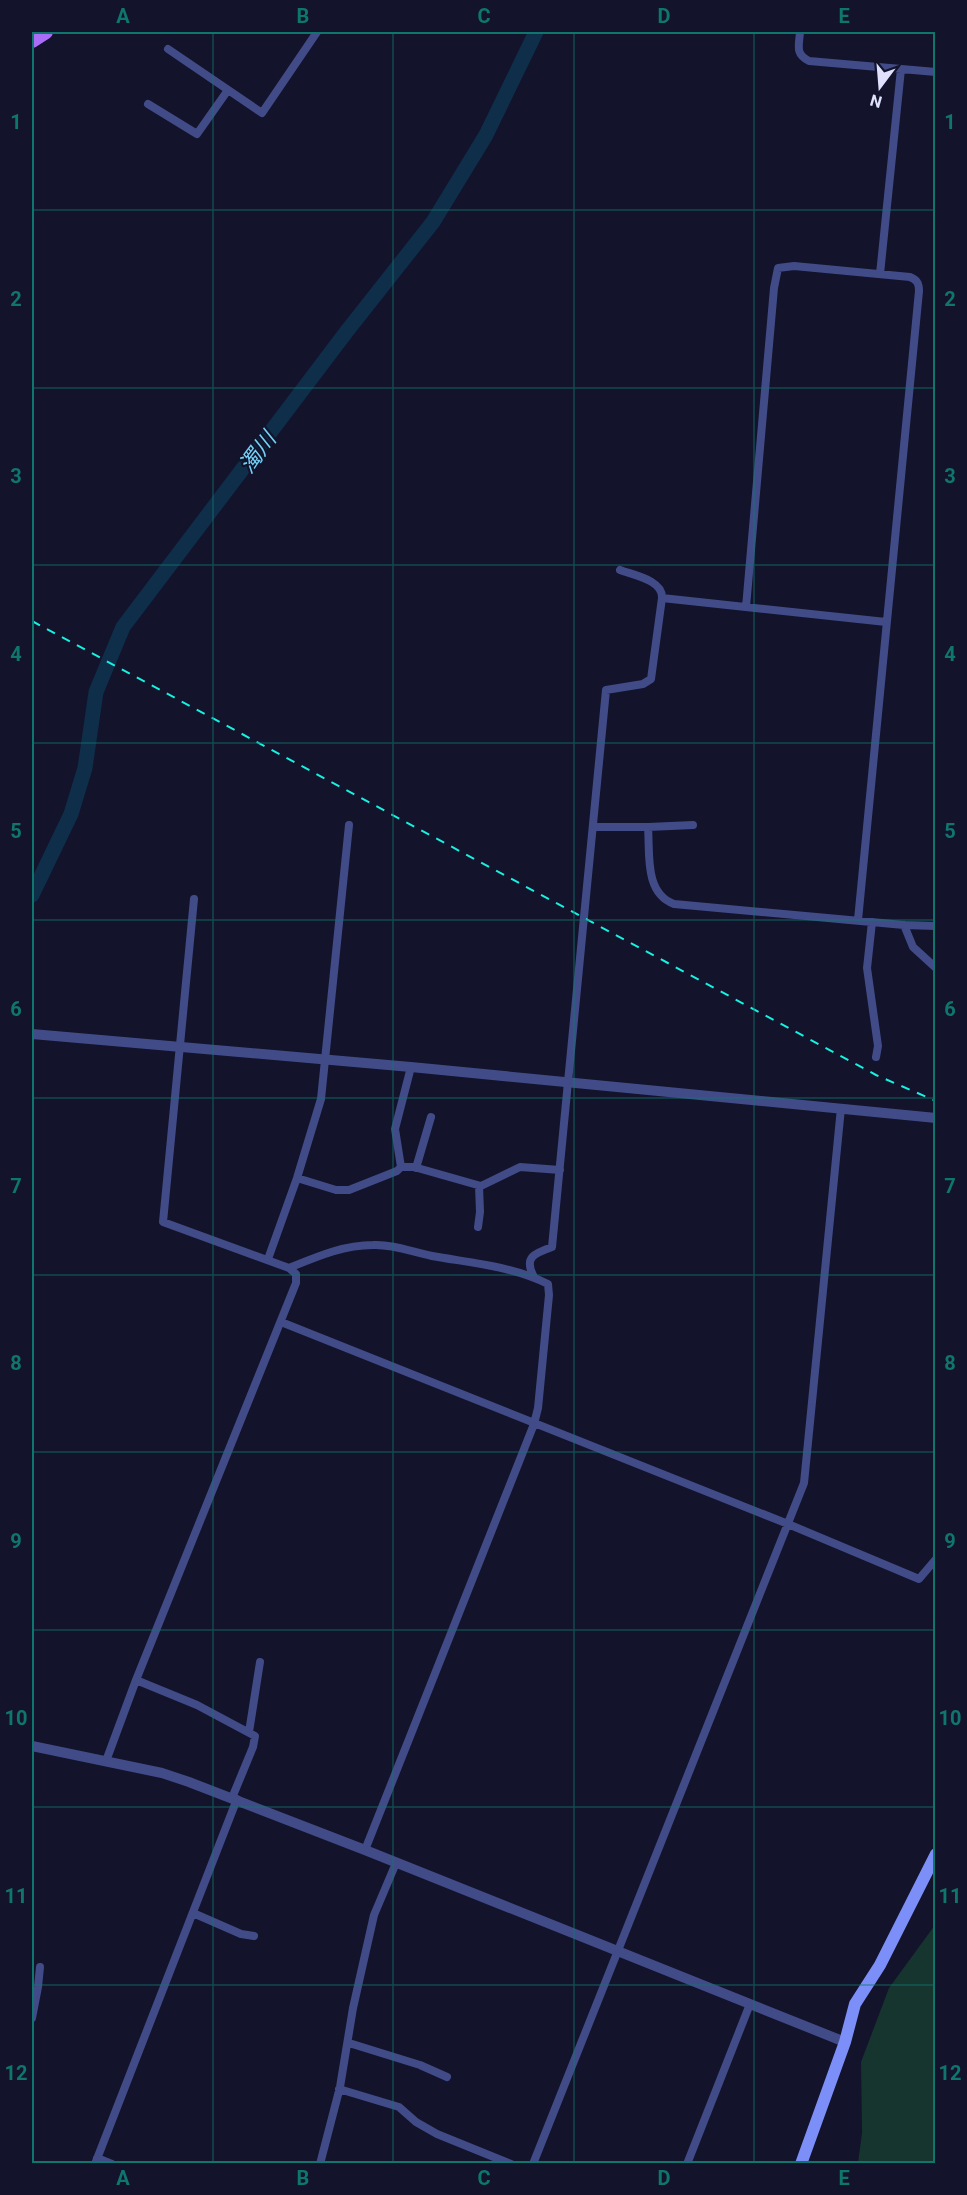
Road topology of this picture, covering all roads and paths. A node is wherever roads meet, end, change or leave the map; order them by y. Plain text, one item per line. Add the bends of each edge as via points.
1 (46, 32) edge
2 (317, 32) edge
3 (800, 32) edge
4 (32, 41) edge
5 (168, 49) dead end
6 (901, 69) junction
7 (936, 72) edge
8 (228, 90) junction
9 (148, 104) dead end
10 (880, 274) junction
11 (620, 570) dead end
12 (663, 598) junction
13 (746, 607) junction
14 (886, 622) junction
15 (349, 825) dead end
16 (693, 825) dead end
17 (594, 826) junction
18 (648, 827) junction
19 (194, 899) dead end
20 (858, 920) junction
21 (872, 922) junction
22 (904, 925) junction
23 (936, 926) edge
24 (936, 968) edge
25 (32, 1034) edge
26 (181, 1047) junction
27 (876, 1057) dead end
28 (324, 1060) junction
29 (411, 1067) junction
30 (568, 1083) junction
31 (841, 1108) junction
32 (431, 1117) dead end
33 (936, 1118) edge
34 (401, 1167) junction
35 (416, 1168) junction
36 (560, 1170) junction
37 (297, 1178) junction
38 (479, 1186) junction
39 (478, 1227) dead end
40 (268, 1259) junction
41 (289, 1268) junction
42 (534, 1277) junction
43 (281, 1322) junction
44 (534, 1424) junction
45 (788, 1524) junction
46 (936, 1559) edge
47 (260, 1662) dead end
48 (136, 1680) junction
49 (249, 1732) junction
50 (32, 1746) edge
51 (106, 1761) junction
52 (234, 1799) junction
53 (366, 1850) junction
54 (936, 1854) edge
55 (396, 1863) junction
56 (193, 1913) junction
57 (254, 1935) dead end
58 (618, 1952) junction
59 (40, 1967) dead end
60 (750, 2004) junction
61 (32, 2019) edge
62 (845, 2042) junction
63 (349, 2043) junction
64 (447, 2077) dead end
65 (339, 2089) junction
66 (96, 2161) edge
67 (112, 2163) edge
68 (320, 2163) edge
69 (511, 2163) edge
70 (533, 2163) edge
71 (687, 2163) edge
72 (801, 2163) edge

1 - 4 main road
2 - 8 street via 261,113
3 - 6 street via 799,53 809,61
5 - 8 street
6 - 7 street
6 - 10 street
8 - 9 street via 197,134
10 - 13 street via 778,268
10 - 14 street via 910,277 919,286
11 - 12 street via 656,584
12 - 13 street
12 - 17 street via 651,679 606,690
13 - 14 street
14 - 20 street
15 - 28 street
16 - 18 street
17 - 18 street
17 - 30 street
18 - 20 street via 651,876 657,891 667,901
19 - 26 street
20 - 21 street
21 - 22 street
21 - 27 street via 867,968 878,1043
22 - 23 street
22 - 24 street via 913,947
25 - 26 street
26 - 28 street
26 - 40 street via 163,1222
28 - 29 street
28 - 37 street via 319,1108
29 - 30 street
29 - 34 street via 395,1129
30 - 31 street
30 - 36 street
31 - 33 street
31 - 45 street via 804,1483
32 - 35 street
34 - 35 street
34 - 37 street via 349,1190
35 - 38 street
36 - 38 street via 520,1167
36 - 42 street via 552,1247 530,1259
37 - 40 street
38 - 39 street
40 - 41 street
41 - 42 street via 327,1252 373,1245 455,1258
41 - 43 street via 296,1274 296,1283
42 - 44 street via 548,1284 549,1295
43 - 44 street
43 - 48 street
44 - 45 street
44 - 53 street
45 - 46 street via 919,1579
45 - 58 street
47 - 49 street
48 - 49 street
48 - 51 street
49 - 52 street via 256,1738
50 - 51 street
51 - 52 street via 162,1773
52 - 53 street
52 - 56 street
53 - 55 street
54 - 62 main road via 880,1965 855,2004
55 - 58 street
55 - 63 street via 374,1915 360,1971
56 - 57 street via 241,1934
56 - 66 street
58 - 60 street
58 - 70 street
59 - 61 street
60 - 62 street
60 - 71 street
62 - 72 main road
63 - 64 street
63 - 65 street
65 - 68 street
65 - 69 street via 399,2107 437,2134
66 - 67 street

